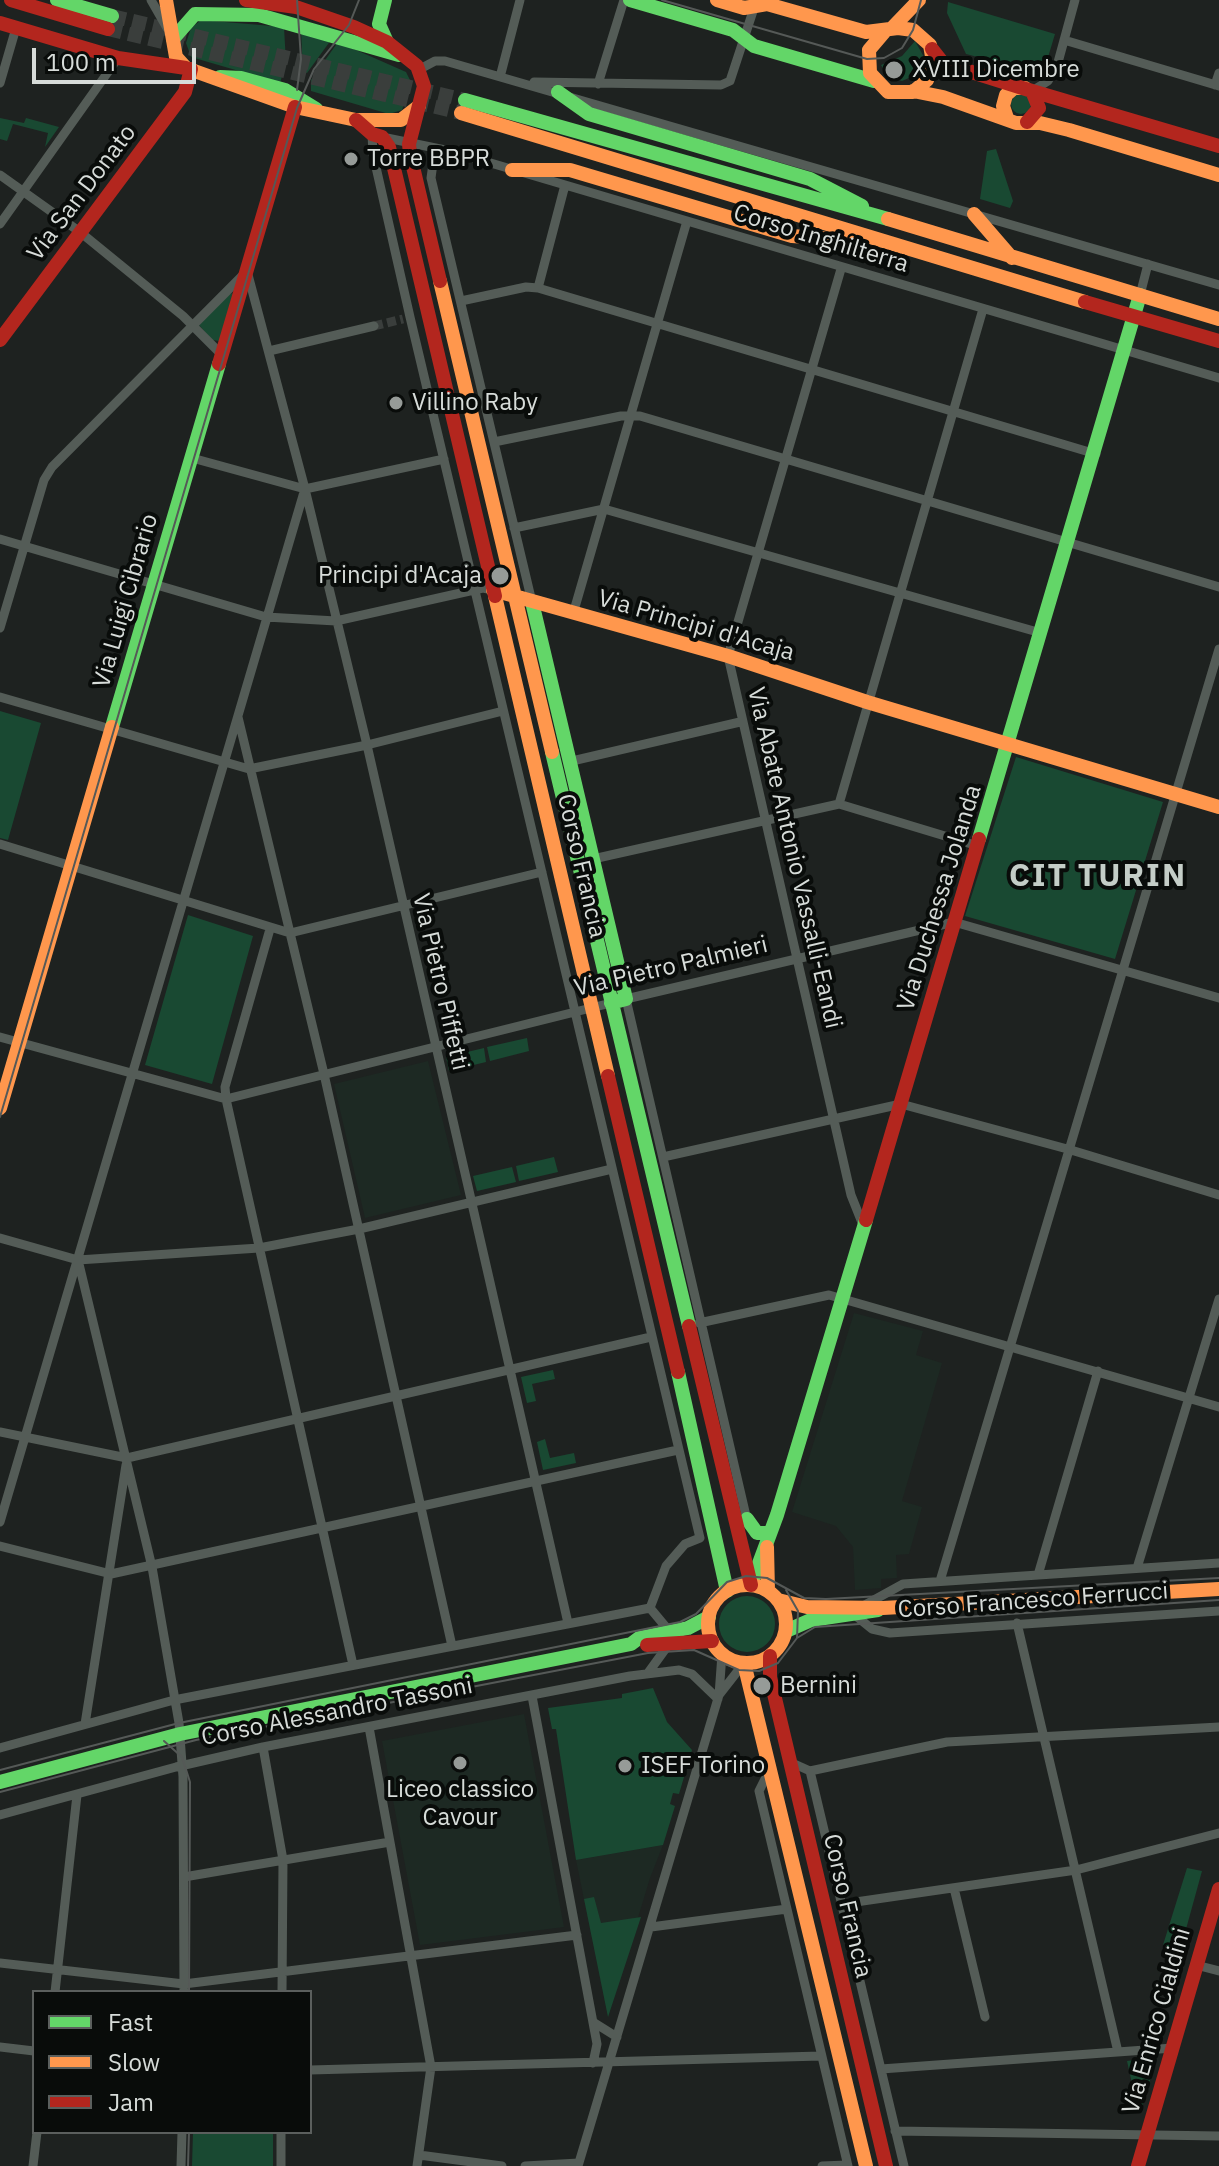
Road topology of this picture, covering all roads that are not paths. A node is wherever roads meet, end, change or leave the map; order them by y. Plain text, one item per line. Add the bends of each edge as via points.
1 (11, 0) edge
2 (57, 0) edge
3 (151, 0) edge
4 (166, 0) edge
5 (246, 0) edge
6 (385, 0) edge
7 (520, 0) edge
8 (624, 0) edge
9 (630, 0) edge
10 (717, 0) edge
11 (919, 0) edge
12 (1075, 0) edge
13 (756, 3) edge
14 (298, 4) edge
15 (262, 6) edge
16 (0, 23) edge
17 (299, 24) junction
18 (16, 28) junction
19 (889, 29) junction
20 (173, 39) junction
21 (745, 39) junction
22 (1064, 40) junction
23 (387, 42) junction
24 (928, 42) junction
25 (400, 55) junction
26 (118, 58) junction
27 (188, 69) junction
28 (420, 69) junction
29 (1219, 73) edge
30 (216, 77) junction
31 (500, 77) junction
32 (519, 81) junction
33 (874, 81) junction
34 (0, 83) edge
35 (598, 84) junction
36 (1217, 85) edge
37 (1029, 90) junction
38 (558, 92) junction
39 (913, 92) junction
40 (419, 105) junction
41 (295, 107) junction
42 (318, 110) junction
43 (1007, 118) junction
44 (356, 120) junction
45 (1027, 122) junction
46 (377, 136) junction
47 (409, 144) junction
48 (1219, 146) edge
49 (444, 150) junction
50 (512, 170) junction
51 (0, 175) edge
52 (1219, 175) edge
53 (0, 184) edge
54 (565, 185) junction
55 (25, 191) junction
56 (401, 198) junction
57 (974, 214) junction
58 (426, 220) junction
59 (891, 220) junction
60 (687, 221) junction
61 (0, 224) edge
62 (390, 226) junction
63 (80, 232) junction
64 (446, 234) junction
65 (880, 243) junction
66 (1012, 258) junction
67 (1148, 264) junction
68 (841, 269) junction
69 (247, 271) junction
70 (1219, 285) edge
71 (538, 288) junction
72 (1140, 295) junction
73 (461, 301) junction
74 (983, 309) junction
75 (1134, 316) junction
76 (1219, 319) edge
77 (193, 325) junction
78 (659, 325) junction
79 (374, 326) tunnel mouth
80 (0, 340) edge
81 (1219, 341) edge
82 (1125, 350) junction
83 (269, 351) junction
84 (222, 355) junction
85 (811, 369) junction
86 (1219, 378) edge
87 (953, 411) junction
88 (632, 414) junction
89 (494, 442) junction
90 (1096, 454) junction
91 (192, 458) junction
92 (444, 459) junction
93 (785, 459) junction
94 (305, 489) junction
95 (926, 502) junction
96 (604, 509) junction
97 (514, 528) junction
98 (0, 539) edge
99 (1069, 542) junction
100 (24, 546) junction
101 (758, 551) junction
102 (154, 584) junction
103 (1219, 587) edge
104 (475, 589) junction
105 (493, 590) junction
106 (899, 592) junction
107 (515, 597) junction
108 (532, 602) junction
109 (573, 614) junction
110 (266, 617) junction
111 (336, 621) junction
112 (0, 628) edge
113 (1041, 633) junction
114 (1219, 652) edge
115 (728, 656) junction
116 (0, 697) edge
117 (867, 702) junction
118 (503, 711) junction
119 (237, 713) junction
120 (740, 722) junction
121 (111, 731) junction
122 (1010, 744) junction
123 (367, 745) junction
124 (572, 761) junction
125 (224, 762) junction
126 (249, 769) junction
127 (1176, 794) junction
128 (839, 804) junction
129 (1219, 807) edge
130 (763, 819) junction
131 (0, 844) edge
132 (978, 846) junction
133 (593, 859) junction
134 (71, 866) junction
135 (542, 872) junction
136 (184, 900) junction
137 (402, 905) junction
138 (954, 922) junction
139 (270, 929) junction
140 (290, 933) junction
141 (798, 961) junction
142 (1125, 970) junction
143 (1219, 998) edge
144 (626, 999) junction
145 (611, 1003) junction
146 (592, 1008) junction
147 (575, 1012) junction
148 (0, 1037) edge
149 (19, 1043) junction
150 (433, 1047) junction
151 (132, 1074) junction
152 (324, 1074) junction
153 (226, 1099) junction
154 (901, 1104) junction
155 (0, 1108) edge
156 (834, 1119) junction
157 (1071, 1150) junction
158 (663, 1157) junction
159 (612, 1169) junction
160 (1219, 1195) edge
161 (472, 1203) junction
162 (864, 1226) junction
163 (359, 1229) junction
164 (0, 1238) edge
165 (259, 1248) junction
166 (78, 1260) junction
167 (843, 1298) junction
168 (1219, 1299) edge
169 (699, 1323) junction
170 (651, 1337) junction
171 (1009, 1346) junction
172 (509, 1368) junction
173 (1098, 1371) junction
174 (396, 1394) junction
175 (1189, 1398) junction
176 (1219, 1407) edge
177 (299, 1417) junction
178 (0, 1432) edge
179 (23, 1438) junction
180 (678, 1450) junction
181 (127, 1458) junction
182 (536, 1480) junction
183 (422, 1506) junction
184 (747, 1519) junction
185 (0, 1522) edge
186 (323, 1529) junction
187 (737, 1536) junction
188 (700, 1538) junction
189 (769, 1538) junction
190 (719, 1544) junction
191 (0, 1546) edge
192 (1219, 1563) edge
193 (152, 1567) junction
194 (1137, 1568) junction
195 (111, 1574) junction
196 (1038, 1575) junction
197 (940, 1581) junction
198 (751, 1585) junction
199 (1219, 1589) edge
200 (727, 1591) junction
201 (773, 1595) junction
202 (650, 1608) junction
203 (860, 1611) junction
204 (1219, 1611) edge
205 (709, 1617) junction
206 (568, 1623) junction
207 (1017, 1623) junction
208 (786, 1631) junction
209 (670, 1636) junction
210 (712, 1641) junction
211 (452, 1646) junction
212 (722, 1654) junction
213 (770, 1656) junction
214 (744, 1663) junction
215 (353, 1665) junction
216 (648, 1673) junction
217 (532, 1696) junction
218 (718, 1697) junction
219 (174, 1700) junction
220 (85, 1724) junction
221 (369, 1727) junction
222 (1219, 1727) edge
223 (180, 1734) junction
224 (1043, 1736) junction
225 (263, 1747) junction
226 (0, 1748) edge
227 (790, 1762) junction
228 (182, 1765) junction
229 (771, 1766) junction
230 (810, 1771) junction
231 (0, 1782) edge
232 (77, 1795) junction
233 (0, 1815) edge
234 (1219, 1833) edge
235 (390, 1842) junction
236 (283, 1860) junction
237 (1076, 1870) junction
238 (184, 1877) junction
239 (954, 1888) junction
240 (1219, 1889) edge
241 (842, 1904) junction
242 (787, 1909) junction
243 (651, 1927) junction
244 (577, 1935) junction
245 (411, 1957) junction
246 (0, 1963) edge
247 (1196, 1965) junction
248 (57, 1970) junction
249 (1219, 1971) edge
250 (283, 1974) junction
251 (184, 1988) edge
252 (55, 1990) edge
253 (282, 1990) edge
254 (985, 2017) dead end
255 (593, 2022) junction
256 (617, 2037) junction
257 (0, 2047) edge
258 (1173, 2048) junction
259 (32, 2051) edge
260 (1118, 2052) junction
261 (821, 2056) junction
262 (609, 2062) junction
263 (593, 2063) junction
264 (431, 2067) junction
265 (881, 2069) junction
266 (312, 2070) edge
267 (895, 2131) junction
268 (37, 2134) edge
269 (182, 2134) edge
270 (281, 2134) edge
271 (1219, 2136) edge
272 (1146, 2137) junction
273 (419, 2155) junction
274 (578, 2165) edge
275 (33, 2166) edge
276 (181, 2166) edge
277 (281, 2166) edge
278 (417, 2166) edge
279 (502, 2166) edge
280 (525, 2166) edge
281 (822, 2166) edge
282 (847, 2166) edge
283 (866, 2166) edge
284 (886, 2166) edge
285 (904, 2166) edge
286 (1138, 2166) edge

1 - 2 main road via 110,22
3 - 20 street
4 - 20 main road
5 - 15 main road
6 - 23 main road via 379,24
7 - 31 street
8 - 35 street
9 - 21 main road via 733,30
10 - 13 main road via 744,8
11 - 19 main road
11 - 24 main road
12 - 22 street
13 - 19 main road via 866,32
13 - 21 street
14 - 15 main road
14 - 17 street
14 - 23 main road
15 - 17 main road
15 - 20 main road via 195,14
16 - 18 main road
17 - 25 main road
18 - 26 main road
18 - 34 street
19 - 24 main road via 913,30
19 - 33 main road via 867,55
20 - 27 main road via 178,61
21 - 33 main road via 759,48
21 - 35 street via 730,81 711,86
22 - 36 street
22 - 37 street via 1048,81
23 - 25 main road
24 - 37 main road via 943,63
24 - 39 main road via 930,75
25 - 28 main road
26 - 27 main road
26 - 55 street
27 - 30 main road
27 - 63 main road, Via San Donato via 185,92
28 - 31 street via 440,61
28 - 40 main road, Corso Francia via 424,86
29 - 36 street
30 - 41 main road
30 - 42 main road via 285,90
31 - 32 street
32 - 35 street
32 - 38 street
33 - 39 main road via 888,92
37 - 43 main road via 1014,88 1006,95
37 - 45 main road via 1039,108
37 - 48 main road
38 - 57 street
38 - 59 main road via 589,114 810,179
39 - 43 main road
40 - 44 main road via 401,120
40 - 47 main road, Corso Francia
41 - 42 main road
41 - 69 main road, Via Luigi Cibrario
42 - 44 main road
43 - 45 main road
44 - 46 main road
45 - 52 main road
46 - 47 street, Corso Inghilterra
46 - 56 main road, Corso Francia via 389,147
46 - 62 street, Corso Francia via 373,154
47 - 49 street, Corso Inghilterra
47 - 58 main road, Corso Francia
49 - 50 street, Corso Inghilterra
49 - 64 street, Corso Francia via 434,156 431,170
50 - 54 street, Corso Inghilterra
50 - 65 main road via 570,170 792,236
51 - 55 street
53 - 55 street
54 - 60 street, Corso Inghilterra
54 - 71 street
55 - 61 street
55 - 63 street
56 - 62 street
56 - 105 main road, Corso Francia
57 - 66 main road
57 - 67 street
58 - 64 street
58 - 107 main road, Corso Francia
59 - 65 main road, Corso Inghilterra via 463,106
59 - 66 main road, Corso Inghilterra
60 - 68 street, Corso Inghilterra
60 - 78 street
62 - 92 street, Corso Francia via 407,318
63 - 77 street
63 - 80 main road, Via San Donato
64 - 73 street, Corso Francia
65 - 75 main road, Corso Inghilterra
66 - 72 main road, Corso Inghilterra
67 - 70 street
67 - 72 street, Via Duchessa Jolanda
68 - 74 street, Corso Inghilterra
68 - 85 street, Via Abate Antonio Vassalli-Eandi
69 - 77 street
69 - 83 street, Via Pietro Piffetti
69 - 84 main road, Via Luigi Cibrario
71 - 73 street
71 - 78 street
72 - 75 main road, Via Duchessa Jolanda
72 - 76 main road, Corso Inghilterra
73 - 89 street, Corso Francia
74 - 82 street, Corso Inghilterra
74 - 87 street
75 - 81 main road, Corso Inghilterra
75 - 82 main road, Via Duchessa Jolanda
77 - 84 street
77 - 100 street via 52,467
78 - 85 street
78 - 88 street
79 - 83 street
82 - 86 street, Corso Inghilterra
82 - 90 main road, Via Duchessa Jolanda
83 - 94 street, Via Pietro Piffetti
84 - 91 main road, Via Luigi Cibrario
85 - 87 street
85 - 93 street, Via Abate Antonio Vassalli-Eandi
87 - 90 street
87 - 95 street
88 - 89 street
88 - 93 street
88 - 96 street
89 - 97 street, Corso Francia
90 - 99 main road, Via Duchessa Jolanda
91 - 94 street
91 - 102 main road, Via Luigi Cibrario
92 - 94 street
92 - 104 street, Corso Francia
93 - 95 street
93 - 101 street, Via Abate Antonio Vassalli-Eandi
94 - 110 street
94 - 111 street, Via Pietro Piffetti
95 - 99 street
95 - 106 street
96 - 97 street
96 - 101 street
96 - 109 street
97 - 108 street, Corso Francia
98 - 100 street, Via Principi d'Acaja
99 - 103 street
99 - 113 main road, Via Duchessa Jolanda
100 - 102 street, Via Principi d'Acaja
100 - 112 street
101 - 106 street
101 - 115 street, Via Abate Antonio Vassalli-Eandi
102 - 110 street, Via Principi d'Acaja
102 - 121 main road, Via Luigi Cibrario
104 - 105 street, Via Principi d'Acaja
104 - 111 street, Via Principi d'Acaja
104 - 118 street, Corso Francia
105 - 107 main road, Via Principi d'Acaja
105 - 146 main road, Corso Francia
106 - 113 street
106 - 117 street
107 - 108 main road, Via Principi d'Acaja
107 - 145 main road, Corso Francia
108 - 109 main road, Via Principi d'Acaja
108 - 124 main road, Corso Francia
109 - 115 main road, Via Principi d'Acaja
110 - 111 street, Via Principi d'Acaja
110 - 119 street
111 - 123 street, Via Pietro Piffetti
113 - 122 main road, Via Duchessa Jolanda
114 - 127 street
115 - 117 main road, Via Principi d'Acaja
115 - 120 street, Via Abate Antonio Vassalli-Eandi
116 - 121 street
117 - 122 main road, Via Principi d'Acaja
117 - 128 street
118 - 123 street
118 - 135 street, Corso Francia
119 - 125 street
119 - 126 street
120 - 124 street
120 - 130 street, Via Abate Antonio Vassalli-Eandi
121 - 125 street
121 - 134 main road, Via Luigi Cibrario
122 - 127 main road, Via Principi d'Acaja
122 - 132 main road, Via Duchessa Jolanda
123 - 126 street
123 - 137 street, Via Pietro Piffetti
124 - 133 main road, Corso Francia
125 - 126 street
125 - 136 street
126 - 140 street
127 - 129 main road, Via Principi d'Acaja
127 - 142 street
128 - 130 street
128 - 132 street
130 - 133 street
130 - 141 street, Via Abate Antonio Vassalli-Eandi
131 - 134 street
132 - 138 main road, Via Duchessa Jolanda
133 - 144 main road, Corso Francia
134 - 136 street
134 - 149 main road, Via Luigi Cibrario
135 - 137 street
135 - 147 street, Corso Francia
136 - 139 street
136 - 151 street
137 - 140 street
137 - 150 street, Via Pietro Piffetti
138 - 141 street, Via Pietro Palmieri
138 - 142 street, Via Pietro Palmieri
138 - 154 main road, Via Duchessa Jolanda
139 - 140 street
139 - 153 street
140 - 152 street
141 - 144 street, Via Pietro Palmieri
141 - 156 street, Via Abate Antonio Vassalli-Eandi
142 - 143 street, Via Pietro Palmieri
142 - 157 street
144 - 145 main road, Via Pietro Palmieri
144 - 158 street, Corso Francia
145 - 146 street, Via Pietro Palmieri
145 - 187 main road, Corso Francia
146 - 147 street, Via Pietro Palmieri
146 - 190 main road, Corso Francia
147 - 150 street, Via Pietro Palmieri
147 - 159 street, Corso Francia
148 - 149 street, Via Pietro Palmieri
149 - 151 street, Via Pietro Palmieri
149 - 155 main road, Via Luigi Cibrario
150 - 152 street, Via Pietro Palmieri
150 - 161 street, Via Pietro Piffetti
151 - 153 street, Via Pietro Palmieri
151 - 166 street
152 - 153 street, Via Pietro Palmieri
152 - 163 street
153 - 165 street
154 - 156 street
154 - 157 street
154 - 162 main road, Via Duchessa Jolanda
156 - 158 street
156 - 162 street, Via Abate Antonio Vassalli-Eandi via 851,1195
157 - 160 street
157 - 171 street
158 - 169 street, Corso Francia
159 - 161 street
159 - 170 street, Corso Francia
161 - 163 street
161 - 172 street, Via Pietro Piffetti
162 - 167 main road, Via Duchessa Jolanda
163 - 165 street
163 - 174 street
164 - 166 street
165 - 166 street
165 - 177 street
166 - 179 street
166 - 181 street
167 - 169 street via 820,1294
167 - 171 street
167 - 189 main road, Via Duchessa Jolanda
168 - 175 street
169 - 184 street, Corso Francia
170 - 172 street
170 - 180 street, Corso Francia
171 - 173 street
171 - 197 street
172 - 174 street
172 - 182 street, Via Pietro Piffetti
173 - 175 street
173 - 196 street
174 - 177 street
174 - 183 street
175 - 176 street
175 - 194 street
177 - 181 street
177 - 186 street
178 - 179 street
179 - 181 street
179 - 185 street
180 - 182 street
180 - 188 street, Corso Francia
181 - 193 street
181 - 195 street
182 - 183 street
182 - 206 street, Via Pietro Piffetti
183 - 186 street
183 - 211 street
184 - 187 street
184 - 189 main road via 757,1533
186 - 193 street
186 - 215 street
187 - 198 main road, Corso Francia
188 - 190 street
188 - 202 street via 685,1544 666,1566
189 - 198 main road, Via Duchessa Jolanda
189 - 201 main road, Via Duchessa Jolanda
190 - 200 main road, Corso Francia
191 - 195 street
192 - 194 street, Corso Francesco Ferrucci
193 - 195 street
193 - 219 street
194 - 196 street, Corso Francesco Ferrucci
195 - 220 street
196 - 197 street, Corso Francesco Ferrucci
197 - 203 street, Corso Francesco Ferrucci via 903,1584
198 - 200 main road
198 - 201 main road
199 - 203 main road, Corso Francesco Ferrucci
200 - 205 main road
201 - 203 main road via 807,1607
201 - 208 main road
202 - 206 street, Corso Alessandro Tassoni
202 - 209 street
203 - 207 street, Corso Francesco Ferrucci via 872,1629 884,1633
203 - 208 main road via 811,1620
204 - 207 street, Corso Francesco Ferrucci
205 - 209 main road
205 - 210 main road
206 - 211 street, Corso Alessandro Tassoni
207 - 224 street
208 - 213 main road
209 - 210 main road
209 - 216 street
209 - 223 main road, Corso Alessandro Tassoni via 639,1638 631,1644
210 - 212 main road
211 - 215 street, Corso Alessandro Tassoni
212 - 214 main road
212 - 218 street
213 - 214 main road
213 - 227 main road, Corso Francia
214 - 218 street
214 - 229 main road, Corso Francia
215 - 219 street, Corso Alessandro Tassoni
216 - 217 street, Corso Alessandro Tassoni
216 - 218 street, Corso Alessandro Tassoni via 692,1674
217 - 221 street, Corso Alessandro Tassoni
217 - 244 street
218 - 243 street
219 - 220 street, Corso Alessandro Tassoni
219 - 223 street
220 - 226 street, Corso Alessandro Tassoni
221 - 225 street, Corso Alessandro Tassoni
221 - 235 street
222 - 224 street
223 - 228 street
223 - 231 main road, Corso Alessandro Tassoni
224 - 230 street via 928,1745
224 - 237 street
225 - 228 street, Corso Alessandro Tassoni
225 - 236 street
227 - 230 street
227 - 284 main road, Corso Francia
228 - 232 street, Corso Alessandro Tassoni
228 - 238 street
229 - 242 street, Corso Francia via 759,1791
229 - 283 main road, Corso Francia
230 - 241 street, Corso Francia
232 - 233 street, Corso Alessandro Tassoni
232 - 248 street
234 - 237 street
235 - 236 street
235 - 245 street
236 - 238 street
236 - 250 street
237 - 239 street
237 - 260 street
238 - 251 street
239 - 241 street
239 - 254 street
240 - 247 main road, Via Enrico Cialdini
241 - 265 street, Corso Francia
242 - 243 street
242 - 261 street, Corso Francia
243 - 256 street
244 - 245 street
244 - 255 street
245 - 250 street
245 - 264 street
246 - 248 street
247 - 249 street
247 - 258 main road, Via Enrico Cialdini
248 - 251 street
248 - 252 street
250 - 251 street
250 - 253 street
255 - 256 street
255 - 263 street
256 - 262 street
257 - 259 street
258 - 260 street
258 - 272 main road, Via Enrico Cialdini
260 - 265 street
261 - 262 street
261 - 282 street, Corso Francia
262 - 263 street
262 - 274 street
263 - 264 street
264 - 266 street
264 - 273 street
265 - 267 street, Corso Francia
267 - 272 street
267 - 285 street, Corso Francia
268 - 275 street
269 - 276 street
270 - 277 street
271 - 272 street
272 - 286 main road, Via Enrico Cialdini
273 - 278 street
273 - 279 street
274 - 280 street
281 - 282 street

